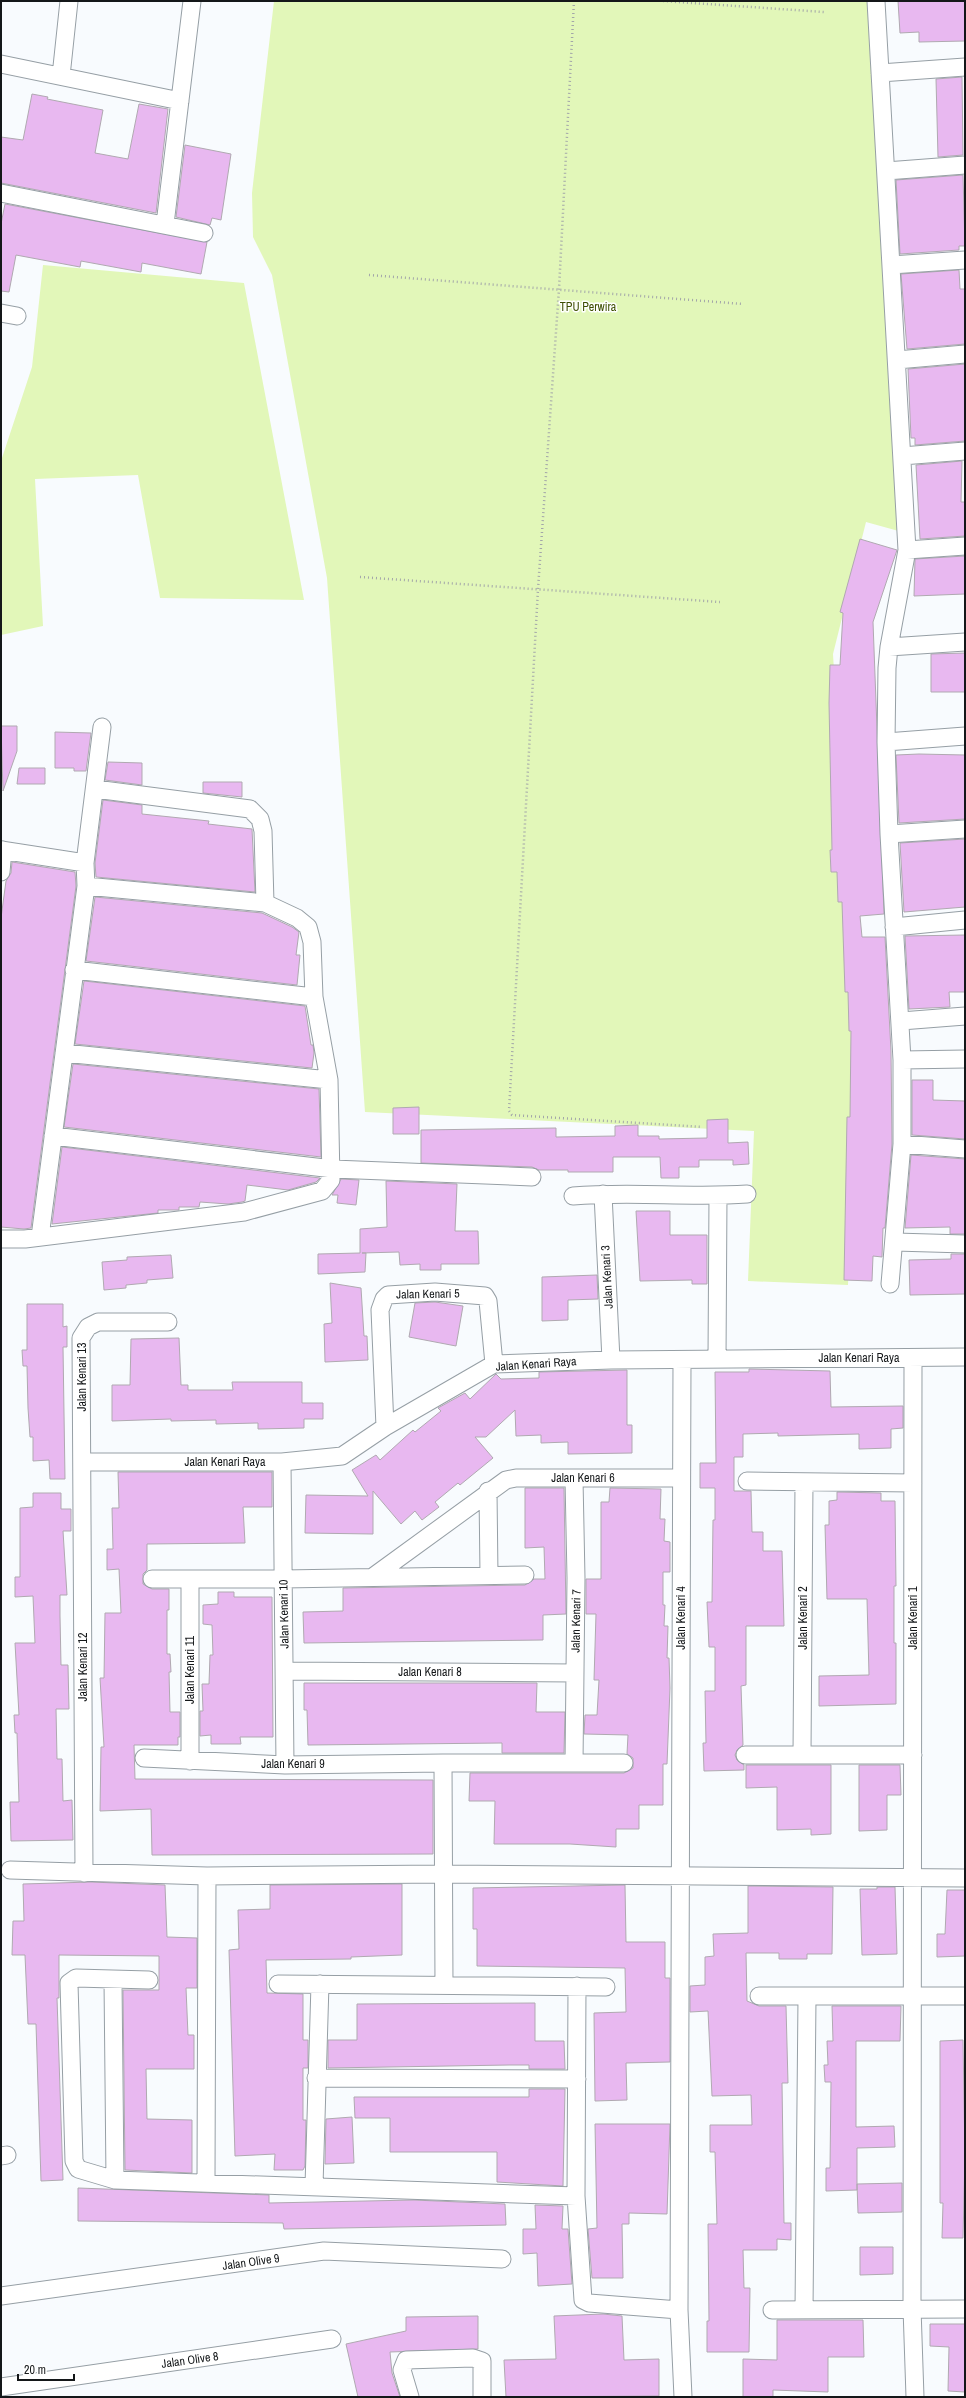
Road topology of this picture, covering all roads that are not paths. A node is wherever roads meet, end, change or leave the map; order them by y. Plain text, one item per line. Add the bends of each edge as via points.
1 (69, 1) edge
2 (192, 1) edge
3 (876, 1) edge
4 (1, 64) edge
5 (965, 67) edge
6 (880, 73) junction
7 (61, 76) junction
8 (180, 101) junction
9 (965, 165) edge
10 (886, 171) junction
11 (1, 194) edge
12 (165, 224) junction
13 (204, 234) dead end
14 (965, 260) edge
15 (891, 265) junction
16 (965, 354) edge
17 (897, 360) junction
18 (965, 451) edge
19 (902, 456) junction
20 (965, 546) edge
21 (908, 550) junction
22 (965, 642) edge
23 (889, 647) junction
24 (102, 727) dead end
25 (965, 736) edge
26 (886, 742) junction
27 (95, 789) junction
28 (965, 829) edge
29 (889, 834) junction
30 (2, 850) edge
31 (85, 863) junction
32 (1, 872) edge
33 (86, 886) junction
34 (265, 904) junction
35 (965, 920) edge
36 (894, 927) junction
37 (74, 970) junction
38 (314, 997) junction
39 (965, 1016) edge
40 (901, 1021) junction
41 (64, 1053) junction
42 (965, 1058) edge
43 (902, 1060) junction
44 (329, 1080) junction
45 (53, 1136) junction
46 (902, 1144) junction
47 (965, 1149) edge
48 (333, 1169) junction
49 (532, 1177) dead end
50 (603, 1194) junction
51 (747, 1194) dead end
52 (573, 1196) dead end
53 (718, 1196) junction
54 (40, 1237) junction
55 (1, 1239) edge
56 (895, 1242) junction
57 (965, 1244) edge
58 (890, 1284) dead end
59 (168, 1322) dead end
60 (965, 1357) edge
61 (913, 1358) junction
62 (717, 1359) junction
63 (611, 1360) junction
64 (682, 1361) junction
65 (494, 1364) junction
66 (385, 1427) junction
67 (83, 1462) junction
68 (282, 1462) junction
69 (681, 1478) junction
70 (574, 1479) junction
71 (747, 1481) dead end
72 (804, 1482) junction
73 (913, 1483) junction
74 (488, 1491) junction
75 (489, 1575) junction
76 (525, 1575) dead end
77 (374, 1576) junction
78 (152, 1579) dead end
79 (190, 1579) junction
80 (283, 1579) junction
81 (284, 1671) junction
82 (575, 1673) junction
83 (802, 1754) junction
84 (745, 1755) dead end
85 (913, 1755) junction
86 (144, 1758) dead end
87 (190, 1761) junction
88 (443, 1762) junction
89 (574, 1763) junction
90 (624, 1763) dead end
91 (286, 1765) junction
92 (10, 1870) dead end
93 (84, 1873) junction
94 (444, 1874) junction
95 (681, 1875) junction
96 (207, 1876) junction
97 (912, 1878) junction
98 (965, 1878) edge
99 (113, 1980) junction
100 (149, 1980) dead end
101 (278, 1984) dead end
102 (320, 1984) junction
103 (444, 1984) junction
104 (576, 1986) junction
105 (606, 1987) dead end
106 (913, 1995) junction
107 (759, 1996) dead end
108 (965, 1996) edge
109 (807, 1998) junction
110 (316, 2078) junction
111 (577, 2079) junction
112 (115, 2180) junction
113 (206, 2183) junction
114 (314, 2186) junction
115 (576, 2196) junction
116 (502, 2259) dead end
117 (1, 2296) edge
118 (912, 2308) junction
119 (965, 2309) edge
120 (679, 2310) junction
121 (772, 2310) dead end
122 (804, 2310) junction
123 (332, 2339) dead end
124 (1, 2387) edge
125 (410, 2397) edge
126 (482, 2397) edge
127 (683, 2397) edge
128 (915, 2397) edge

1 - 7 street
2 - 8 street
3 - 6 street
4 - 7 street
5 - 6 street
6 - 10 street
7 - 8 street
8 - 12 street
9 - 10 street
10 - 15 street
11 - 12 street
12 - 13 street
14 - 15 street
15 - 17 street
16 - 17 street
17 - 19 street
18 - 19 street
19 - 21 street
20 - 21 street
21 - 23 street
22 - 23 street
23 - 26 street
24 - 27 street
25 - 26 street
26 - 29 street
27 - 31 street
27 - 34 street via 250,809 260,819 263,831
28 - 29 street
29 - 36 street
30 - 31 street
30 - 32 street
31 - 33 street
33 - 34 street
33 - 37 street
34 - 38 street via 297,918 308,927 312,942
35 - 36 street
36 - 40 street
37 - 38 street
37 - 41 street
38 - 44 street
39 - 40 street
40 - 43 street
41 - 44 street
41 - 45 street
42 - 43 street
43 - 46 street
44 - 48 street
45 - 48 street
45 - 54 street
46 - 47 street
46 - 56 street
48 - 49 street
48 - 54 street via 331,1180 322,1191 244,1212
50 - 52 street
50 - 53 street
50 - 63 street, Jalan Kenari 3
51 - 53 street
53 - 62 street
54 - 55 street
56 - 57 street
56 - 58 street
59 - 67 street, Jalan Kenari 13 via 98,1322 88,1327 81,1338
60 - 61 street, Jalan Kenari Raya
61 - 62 street, Jalan Kenari Raya
61 - 73 street, Jalan Kenari 1
62 - 64 street, Jalan Kenari Raya
63 - 64 street, Jalan Kenari Raya
63 - 65 street, Jalan Kenari Raya
64 - 69 street, Jalan Kenari 4
65 - 66 street, Jalan Kenari Raya
65 - 66 street, Jalan Kenari 5 via 488,1301 485,1296 436,1292 388,1295 384,1298 380,1310
66 - 68 street, Jalan Kenari Raya via 342,1456
67 - 68 street, Jalan Kenari Raya
67 - 93 street, Jalan Kenari 12
68 - 80 street, Jalan Kenari 10
69 - 70 street, Jalan Kenari 6
69 - 95 street, Jalan Kenari 4
70 - 74 street, Jalan Kenari 6 via 516,1478 506,1480
70 - 82 street, Jalan Kenari 7
71 - 72 street
72 - 73 street
72 - 83 street, Jalan Kenari 2
73 - 85 street, Jalan Kenari 1
74 - 75 street
74 - 77 street, Jalan Kenari 6
75 - 76 street
75 - 77 street
77 - 80 street
78 - 79 street
79 - 80 street
79 - 87 street, Jalan Kenari 11
80 - 81 street, Jalan Kenari 10
81 - 82 street, Jalan Kenari 8
81 - 91 street, Jalan Kenari 10
82 - 89 street, Jalan Kenari 7
83 - 84 street
83 - 85 street
85 - 97 street, Jalan Kenari 1
86 - 87 street, Jalan Kenari 9
87 - 91 street, Jalan Kenari 9
88 - 89 street, Jalan Kenari 9
88 - 91 street, Jalan Kenari 9
88 - 94 street
89 - 90 street, Jalan Kenari 9
92 - 93 street
93 - 96 street
94 - 95 street
94 - 96 street
94 - 103 street
95 - 97 street
95 - 120 street, Jalan Kenari 4
96 - 113 street
97 - 98 street
97 - 106 street, Jalan Kenari 1
99 - 100 street
99 - 112 street
99 - 112 street via 76,1978 69,1983 68,1988 75,2165 78,2169
101 - 102 street
102 - 103 street
102 - 110 street
103 - 104 street
104 - 105 street
104 - 111 street
106 - 108 street
106 - 109 street
106 - 118 street, Jalan Kenari 1
107 - 109 street
109 - 122 street
110 - 111 street
110 - 114 street
111 - 115 street
112 - 113 street
113 - 114 street
114 - 115 street
115 - 120 street via 583,2300 589,2303
116 - 117 street, Jalan Olive 9 via 324,2251
118 - 119 street
118 - 122 street
118 - 128 street, Jalan Kenari 1
120 - 127 street, Jalan Kenari 4
121 - 122 street
123 - 124 street, Jalan Olive 8
125 - 126 street via 402,2370 406,2360 473,2358 482,2361

